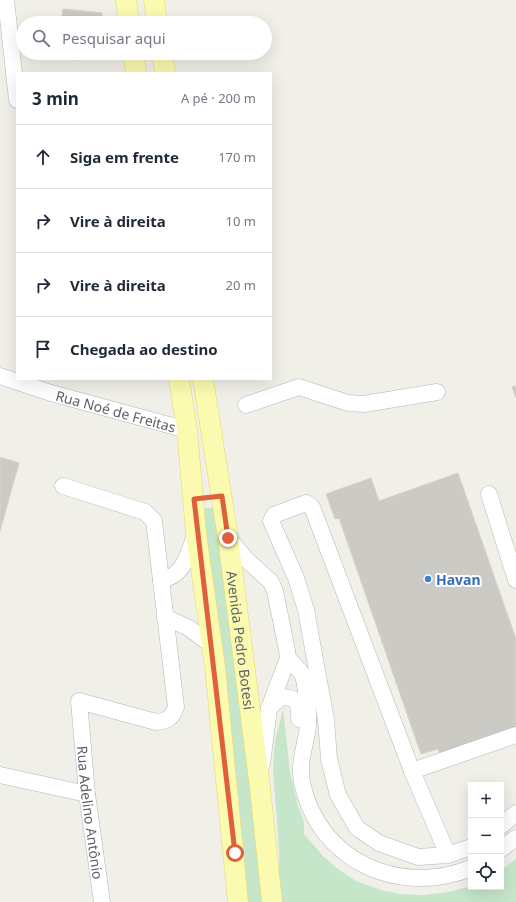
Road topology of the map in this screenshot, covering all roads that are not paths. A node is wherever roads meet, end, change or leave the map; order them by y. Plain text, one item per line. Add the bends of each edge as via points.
1 (6, 0) edge
2 (126, 0) edge
3 (154, 0) edge
4 (128, 16) edge
5 (156, 16) edge
6 (134, 60) edge
7 (163, 60) edge
8 (136, 72) edge
9 (165, 72) edge
10 (16, 91) edge
11 (0, 376) edge
12 (16, 379) edge
13 (20, 380) edge
14 (180, 380) edge
15 (203, 380) edge
16 (50, 386) edge
17 (437, 392) dead end
18 (246, 405) dead end
19 (187, 430) junction
20 (63, 486) dead end
21 (489, 494) dead end
22 (222, 496) junction
23 (194, 499) junction
24 (196, 533) junction
25 (228, 538) junction
26 (161, 580) junction
27 (516, 580) edge
28 (165, 617) junction
29 (313, 644) junction
30 (211, 646) junction
31 (288, 654) junction
32 (269, 708) junction
33 (516, 735) edge
34 (300, 769) junction
35 (412, 771) junction
36 (0, 775) edge
37 (260, 788) junction
38 (87, 794) junction
39 (508, 821) edge
40 (516, 837) edge
41 (504, 847) edge
42 (468, 848) edge
43 (448, 855) junction
44 (468, 869) edge
45 (102, 902) edge
46 (238, 902) edge
47 (272, 902) edge

1 - 10 street
2 - 4 main road
3 - 5 main road
6 - 8 main road
7 - 9 main road
11 - 12 street, Rua Noé de Freitas
13 - 16 street, Rua Noé de Freitas
14 - 19 main road
15 - 22 main road, Avenida Pedro Botesi
16 - 19 street, Rua Noé de Freitas
17 - 18 street via 364,404 348,403 299,387
19 - 23 main road
20 - 26 street via 151,516 154,521
21 - 27 street
22 - 23 main road
22 - 25 main road, Avenida Pedro Botesi
23 - 24 main road
24 - 26 street via 178,573
24 - 30 main road
25 - 31 street via 271,582
25 - 37 main road, Avenida Pedro Botesi
26 - 28 street
28 - 30 street via 189,628
28 - 38 street, Rua Adelino Antônio via 176,707 173,715 167,721 156,722 79,701
29 - 31 street
29 - 35 street via 296,578 271,521 274,516 306,503 312,507
29 - 43 street via 326,720 329,759 338,795 357,828 379,843 418,857
30 - 46 main road
31 - 32 street
31 - 34 street via 302,675 309,716
32 - 34 street via 281,697 289,696 299,704 296,748
32 - 37 street
33 - 35 street
34 - 44 street via 305,796 322,830 336,846 365,866 397,877 418,879 453,875
35 - 43 street
36 - 38 street
37 - 47 main road, Avenida Pedro Botesi
38 - 45 street, Rua Adelino Antônio
39 - 40 street
40 - 41 street
42 - 43 street

